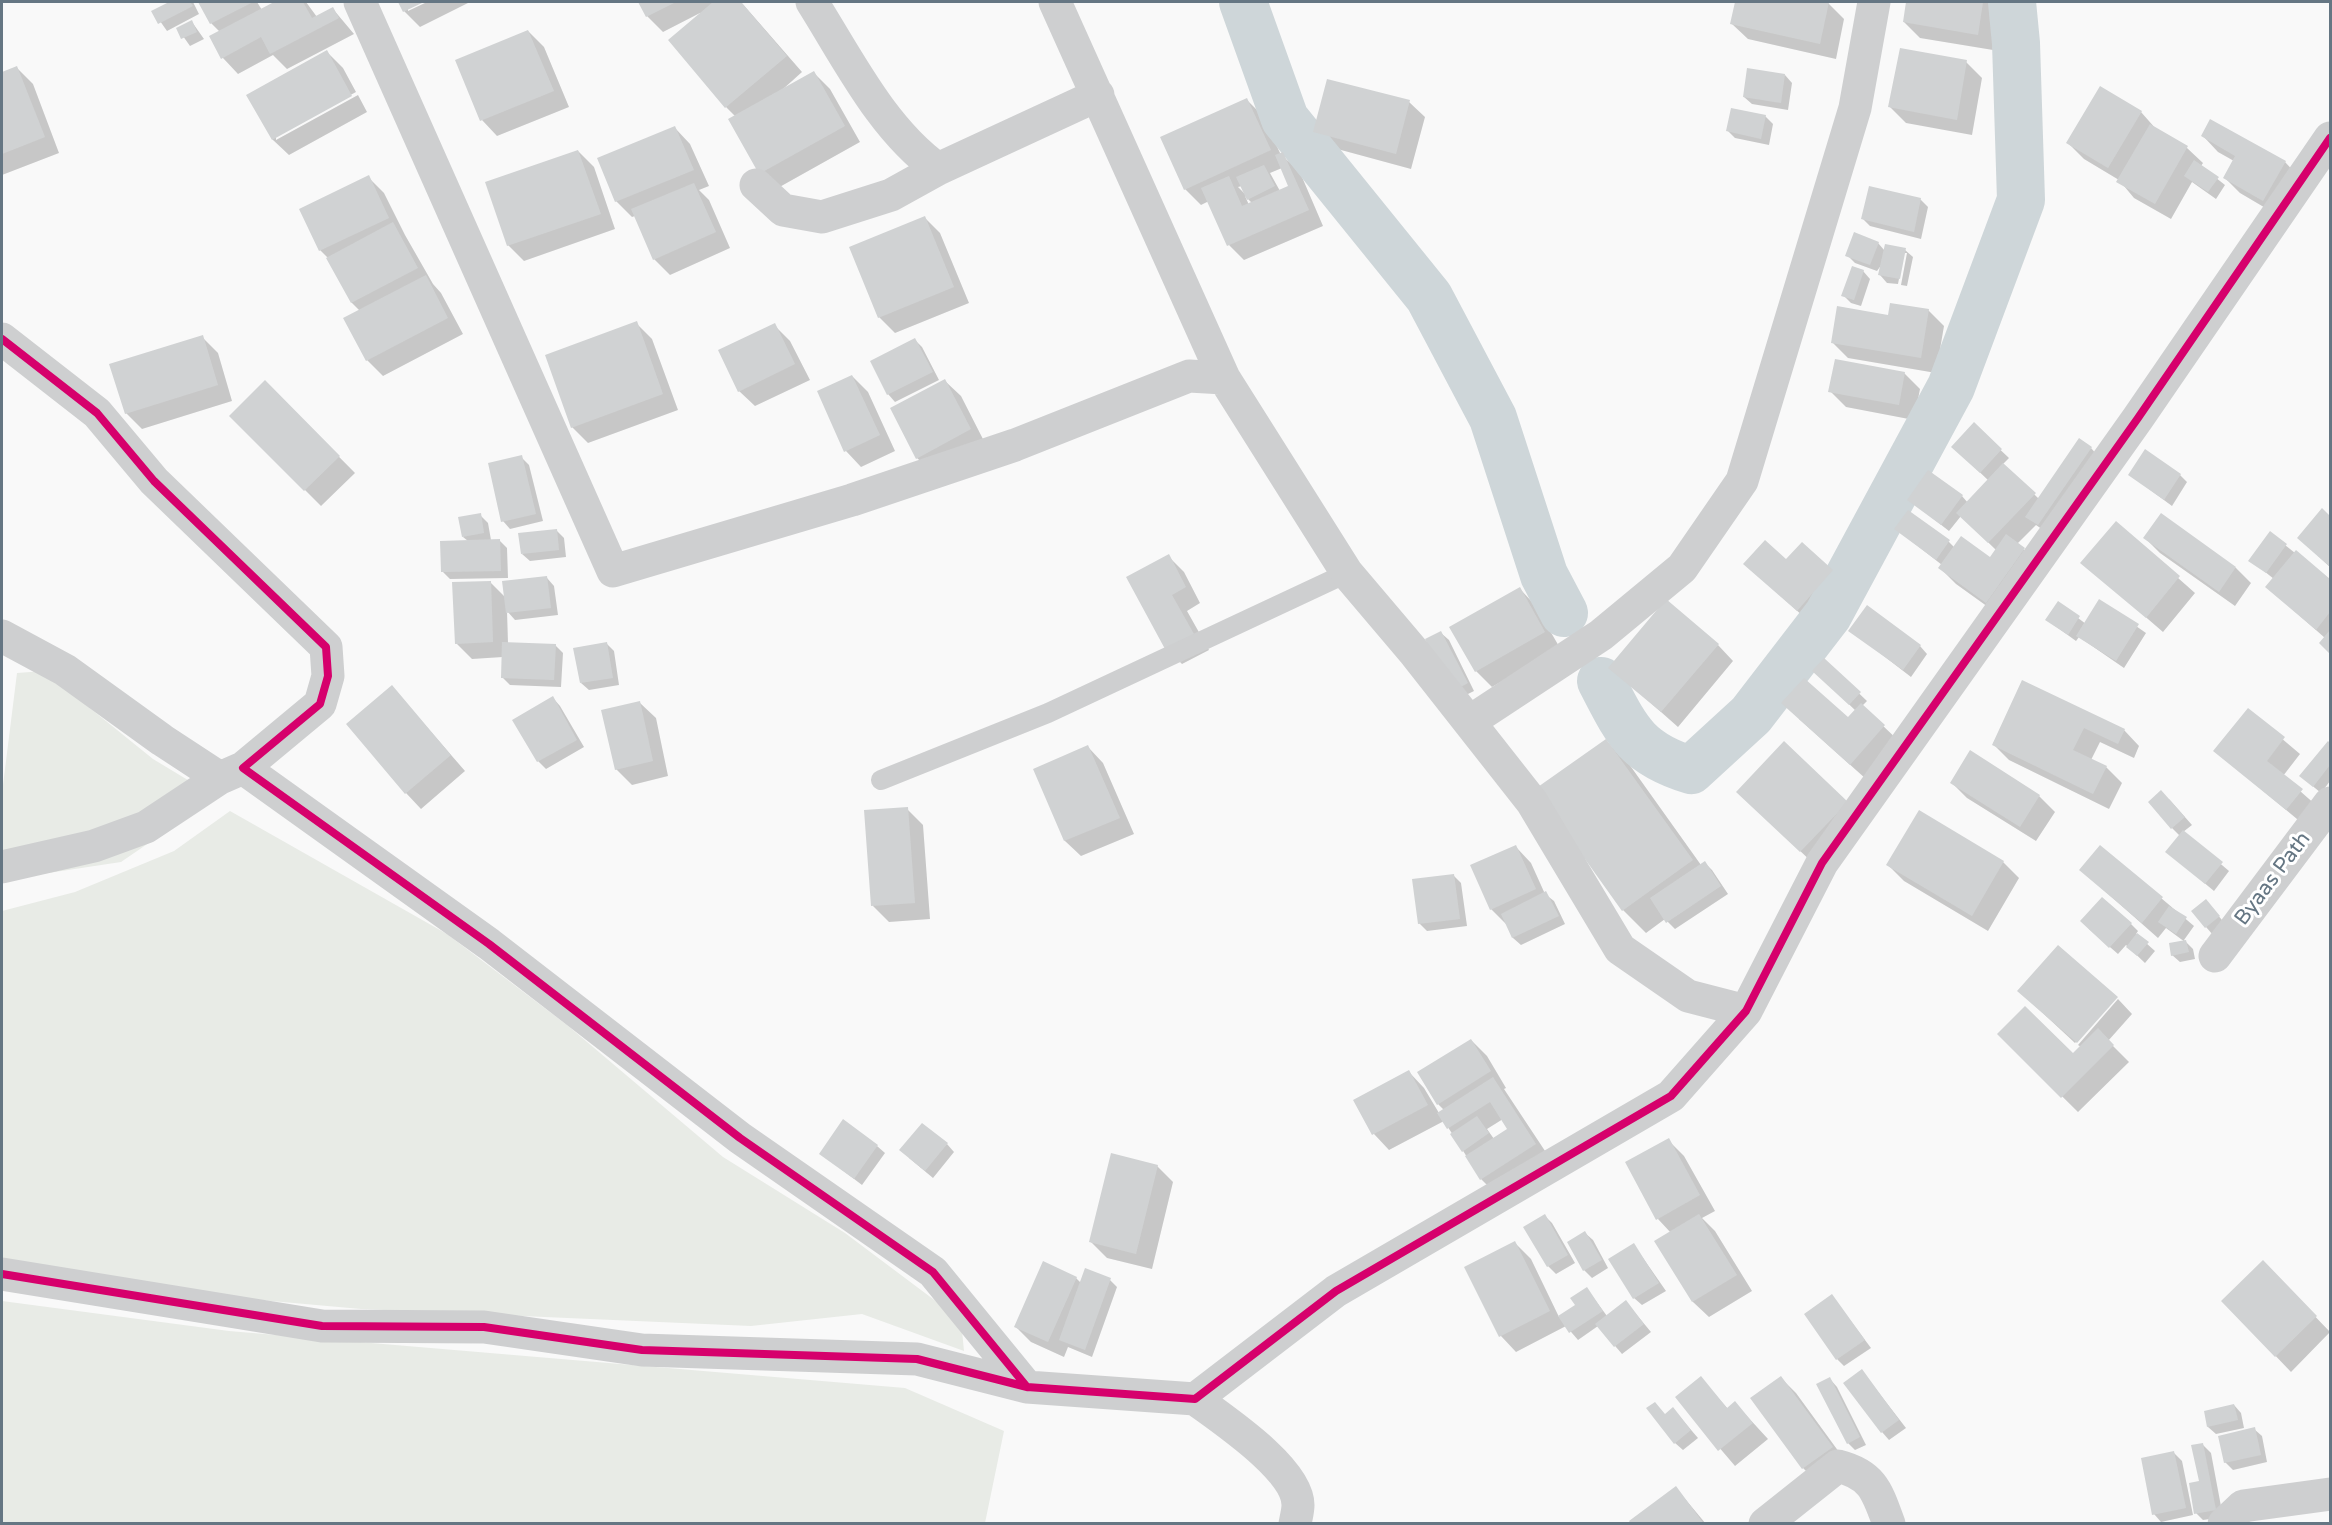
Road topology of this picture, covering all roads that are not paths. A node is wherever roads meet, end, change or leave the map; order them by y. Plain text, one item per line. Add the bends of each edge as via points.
1 (360, 2) edge
2 (812, 2) edge
3 (1055, 2) edge
4 (1874, 2) edge
5 (1098, 95) junction
6 (2331, 138) edge
7 (938, 169) junction
8 (756, 185) dead end
9 (2, 339) edge
10 (1224, 378) junction
11 (1347, 573) junction
12 (2, 636) edge
13 (1469, 722) junction
14 (232, 773) junction
15 (881, 780) dead end
16 (2331, 802) edge
17 (2, 867) edge
18 (2215, 956) dead end
19 (1746, 1011) junction
20 (2, 1274) edge
21 (1027, 1388) junction
22 (1195, 1399) junction
23 (2331, 1494) edge
24 (1303, 1517) edge
25 (1765, 1524) edge
26 (1888, 1524) edge
27 (2224, 1524) edge

1 - 10 street via 613,571 852,500 1016,445 1189,376
2 - 7 street via 875,102 921,157
3 - 5 street
4 - 13 street via 1855,108 1742,481 1682,568 1601,635
5 - 7 street
5 - 10 street
6 - 19 street via 1822,863
7 - 8 street via 891,195 822,218 783,210
9 - 14 street via 98,413 154,481 326,647 328,676 320,704
10 - 11 street
11 - 13 street
11 - 15 lane via 1048,713
12 - 14 street via 65,670 162,740
13 - 19 street via 1532,802 1620,949 1688,996
14 - 17 street via 146,827 94,846
14 - 21 street via 489,944 740,1138 933,1272
16 - 18 street, Byaas Path
19 - 22 street via 1671,1096 1336,1291
20 - 21 street via 322,1326 484,1327 642,1350 917,1359
21 - 22 street
22 - 24 street via 1256,1444 1285,1476
23 - 27 street via 2243,1506
25 - 26 street via 1838,1466 1858,1472 1877,1492

